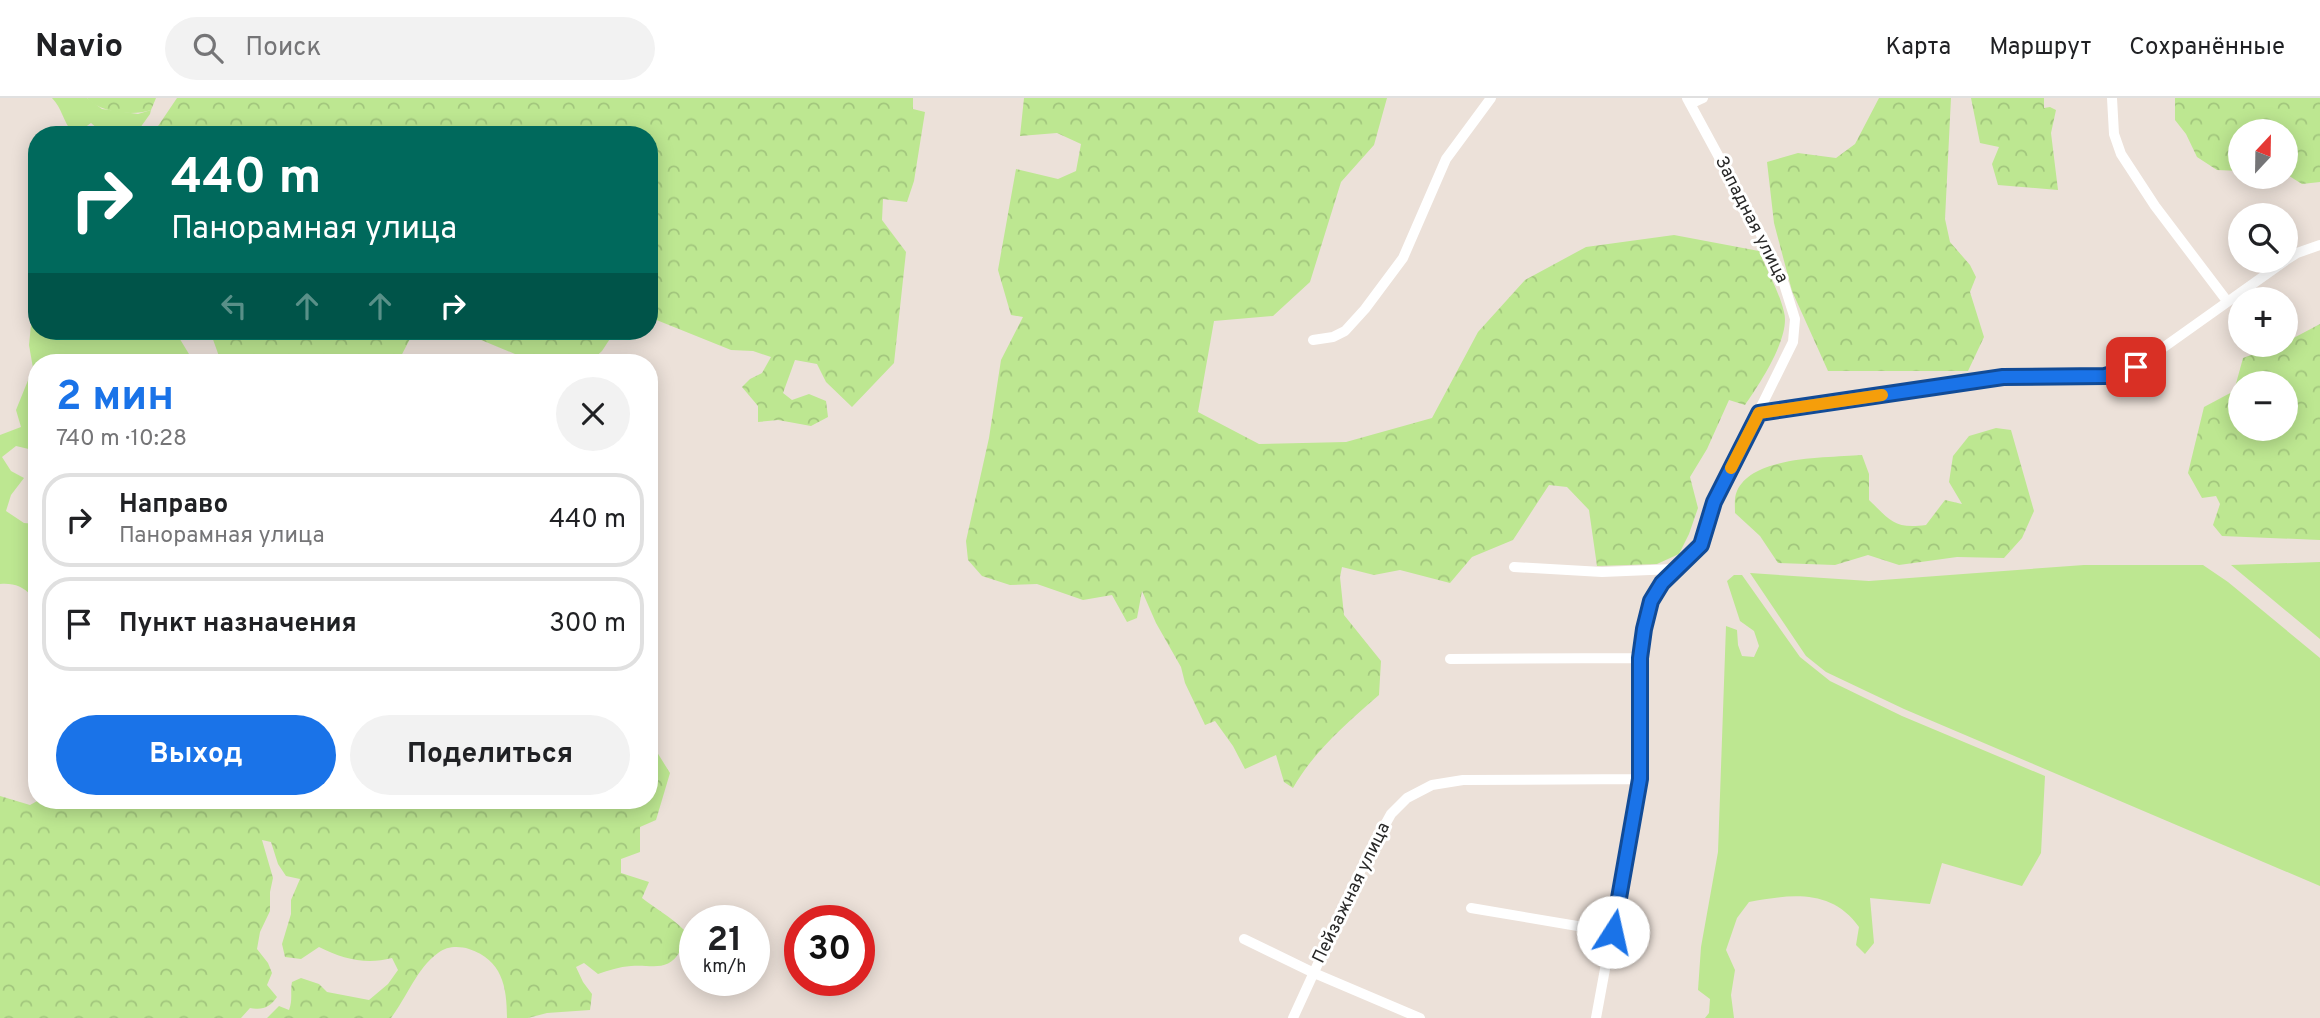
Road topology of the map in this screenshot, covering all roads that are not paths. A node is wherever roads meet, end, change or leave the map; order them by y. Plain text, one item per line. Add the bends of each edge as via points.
1 (1490, 98) edge
2 (1703, 98) edge
3 (2112, 98) edge
4 (1689, 101) edge
5 (2320, 245) edge
6 (2298, 253) edge
7 (2267, 273) edge
8 (2227, 300) junction
9 (1313, 340) dead end
10 (1759, 413) junction
11 (1514, 567) dead end
12 (1674, 569) junction
13 (1640, 658) junction
14 (1450, 659) dead end
15 (1640, 779) junction
16 (1471, 908) dead end
17 (1613, 932) junction
18 (1244, 939) dead end
19 (1314, 972) junction
20 (1293, 1018) edge
21 (1420, 1018) edge
22 (1596, 1018) edge

1 - 9 street via 1446,159 1403,258 1345,331
2 - 4 street
3 - 8 street via 2114,134 2121,154
4 - 10 street, Западная улица via 1764,240 1795,318 1793,342
5 - 6 street
7 - 8 street
8 - 10 street via 2136,367 2105,376 2003,377
10 - 12 street, Западная улица via 1714,502 1701,545
11 - 12 street via 1602,572
12 - 13 street, Западная улица via 1651,601
13 - 14 street
13 - 15 street, Западная улица
15 - 17 street, Западная улица
15 - 19 street, Пейзажная улица via 1463,780 1432,785 1407,798 1391,814 1365,860
16 - 17 street
17 - 22 street, Западная улица
18 - 19 street
19 - 20 street, Пейзажная улица
19 - 21 street

